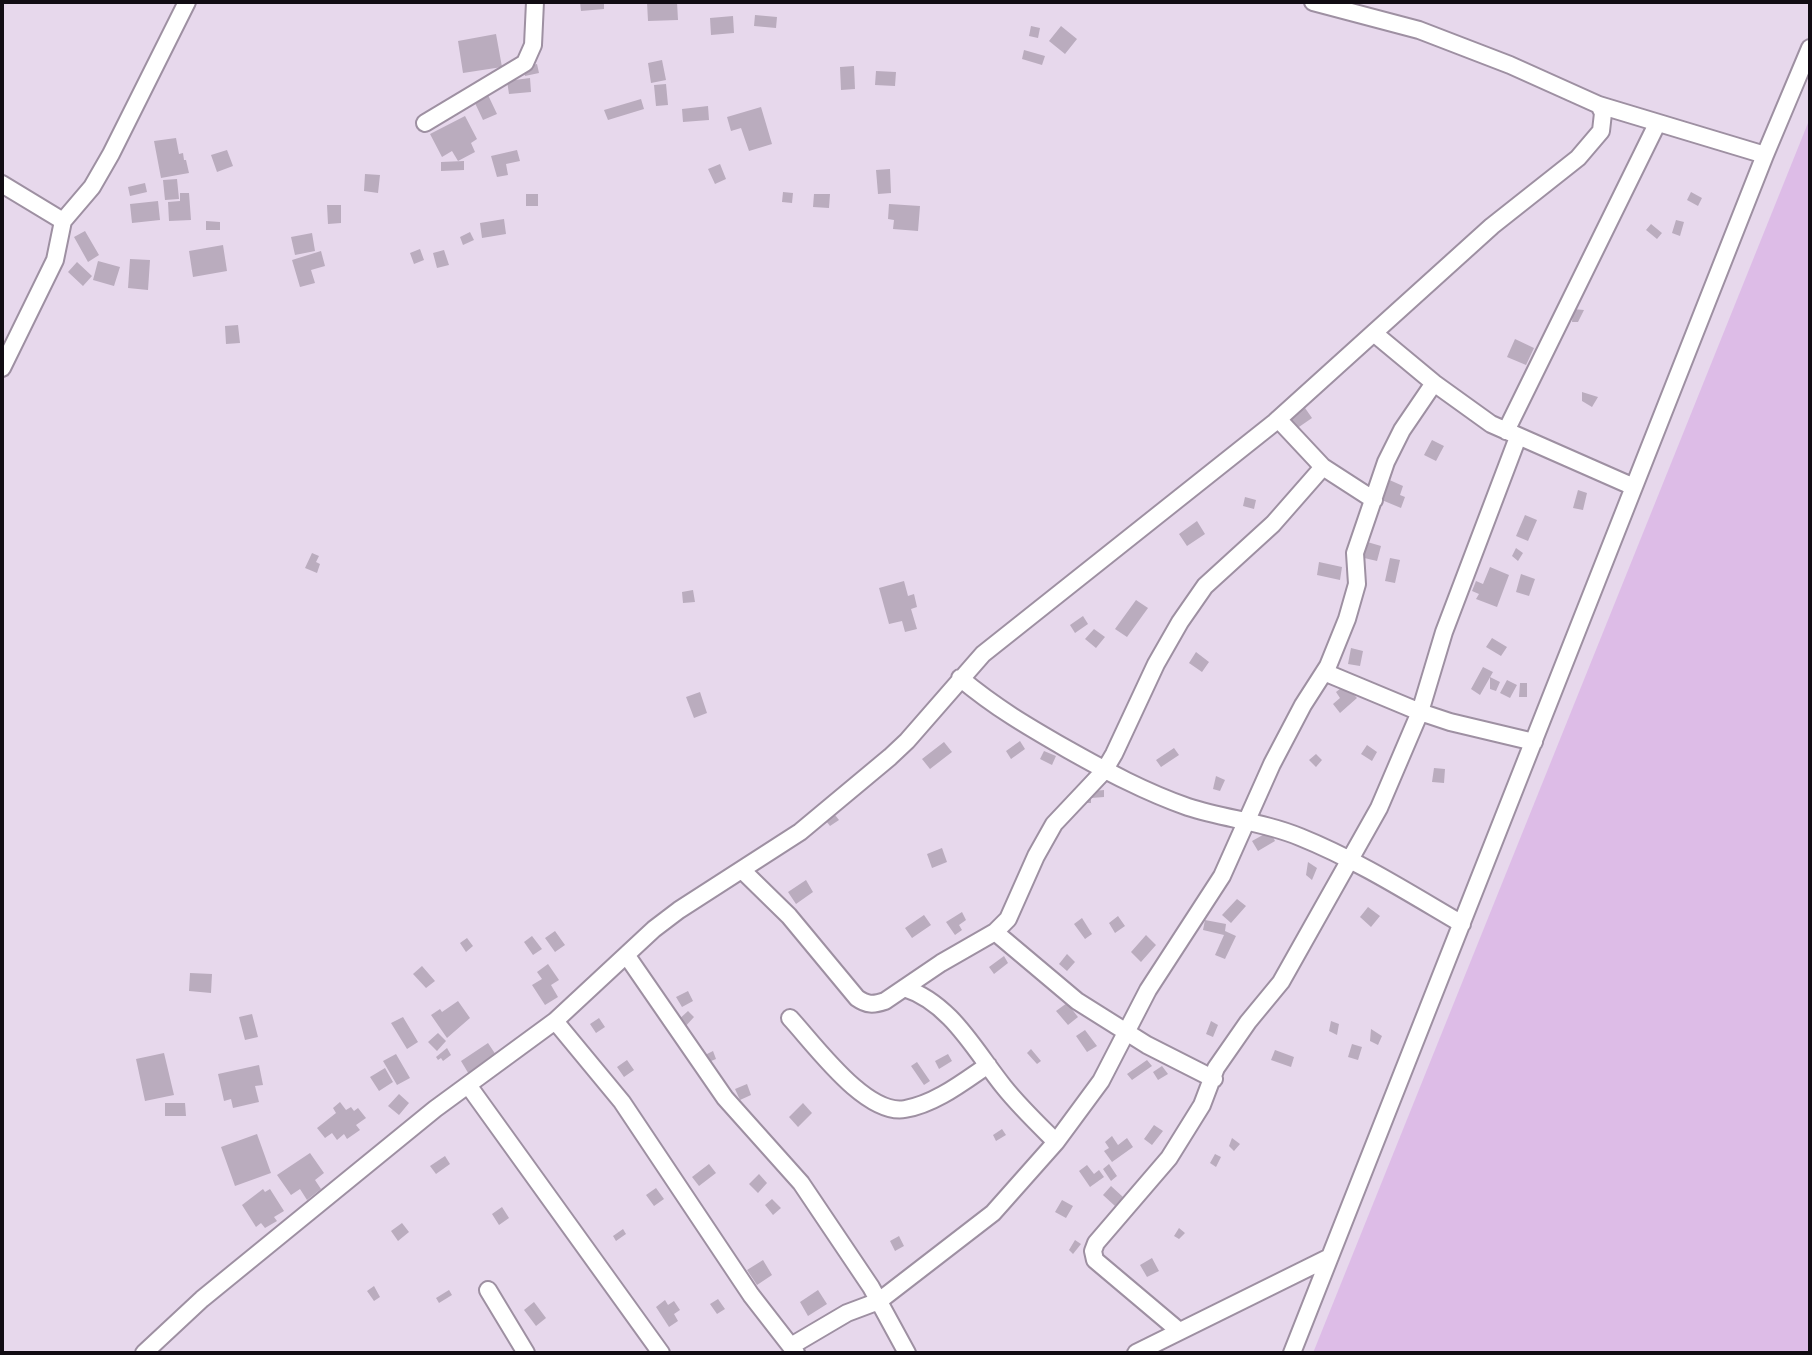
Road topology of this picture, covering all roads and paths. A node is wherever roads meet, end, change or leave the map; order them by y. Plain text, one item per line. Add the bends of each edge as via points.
1 (187, 2) edge
2 (535, 2) edge
3 (1313, 2) edge
4 (1810, 48) edge
5 (1599, 105) junction
6 (425, 123) dead end
7 (1657, 124) junction
8 (1765, 155) junction
9 (2, 184) edge
10 (63, 221) junction
11 (1375, 334) junction
12 (2, 368) edge
13 (1434, 383) junction
14 (1278, 419) junction
15 (1512, 434) junction
16 (1323, 467) junction
17 (1634, 487) junction
18 (1374, 500) junction
19 (1324, 672) junction
20 (960, 678) junction
21 (1420, 712) junction
22 (1534, 742) junction
23 (1104, 771) junction
24 (1247, 820) junction
25 (1349, 858) junction
26 (743, 871) junction
27 (1462, 924) junction
28 (995, 932) junction
29 (627, 956) junction
30 (904, 988) junction
31 (790, 1018) dead end
32 (555, 1021) junction
33 (1127, 1033) junction
34 (988, 1065) junction
35 (1214, 1079) junction
36 (468, 1085) junction
37 (1056, 1142) junction
38 (1330, 1257) junction
39 (488, 1290) dead end
40 (879, 1301) junction
41 (1178, 1330) junction
42 (793, 1350) edge
43 (144, 1353) edge
44 (526, 1353) edge
45 (661, 1353) edge
46 (907, 1353) edge
47 (1136, 1353) edge
48 (1292, 1353) edge

1 - 10 street via 111,154
2 - 6 street via 533,45 525,63
3 - 5 street via 1419,30
4 - 8 street
5 - 7 street
5 - 11 street via 1601,131 1578,158 1492,226
7 - 8 street
7 - 15 street
8 - 17 street
9 - 10 street
10 - 12 street via 55,260
11 - 13 street
11 - 14 street
13 - 15 street
13 - 18 street via 1402,430
14 - 16 street
14 - 20 street via 1008,633
15 - 17 street
15 - 21 street
16 - 18 street
16 - 23 street via 1273,524 1205,586 1156,664
17 - 22 street
18 - 19 street via 1355,553 1357,584
19 - 21 street
19 - 24 street via 1296,716
20 - 23 street via 1025,727
20 - 26 street via 890,757 800,832
21 - 22 street
21 - 25 street via 1379,808
22 - 27 street
23 - 24 street via 1187,806
23 - 28 street via 1054,824 1016,905
24 - 25 street
24 - 33 street via 1222,876 1155,978
25 - 27 street
25 - 35 street via 1281,982 1216,1068
26 - 29 street via 679,910
26 - 30 street via 865,1004 885,1001
27 - 38 street
28 - 30 street
28 - 33 street via 1077,1001
29 - 32 street
29 - 40 street via 725,1098 801,1183
30 - 34 street via 947,1013
31 - 34 street via 849,1082 889,1109 923,1104
32 - 36 street
32 - 42 street via 622,1102
33 - 35 street
33 - 37 street via 1101,1081
34 - 37 street
35 - 41 street via 1169,1158 1093,1251 1095,1260
36 - 43 street via 202,1299
36 - 45 street
37 - 40 street via 993,1213
38 - 41 street
38 - 48 street
39 - 44 street
40 - 42 street via 847,1313
40 - 46 street
41 - 47 street

